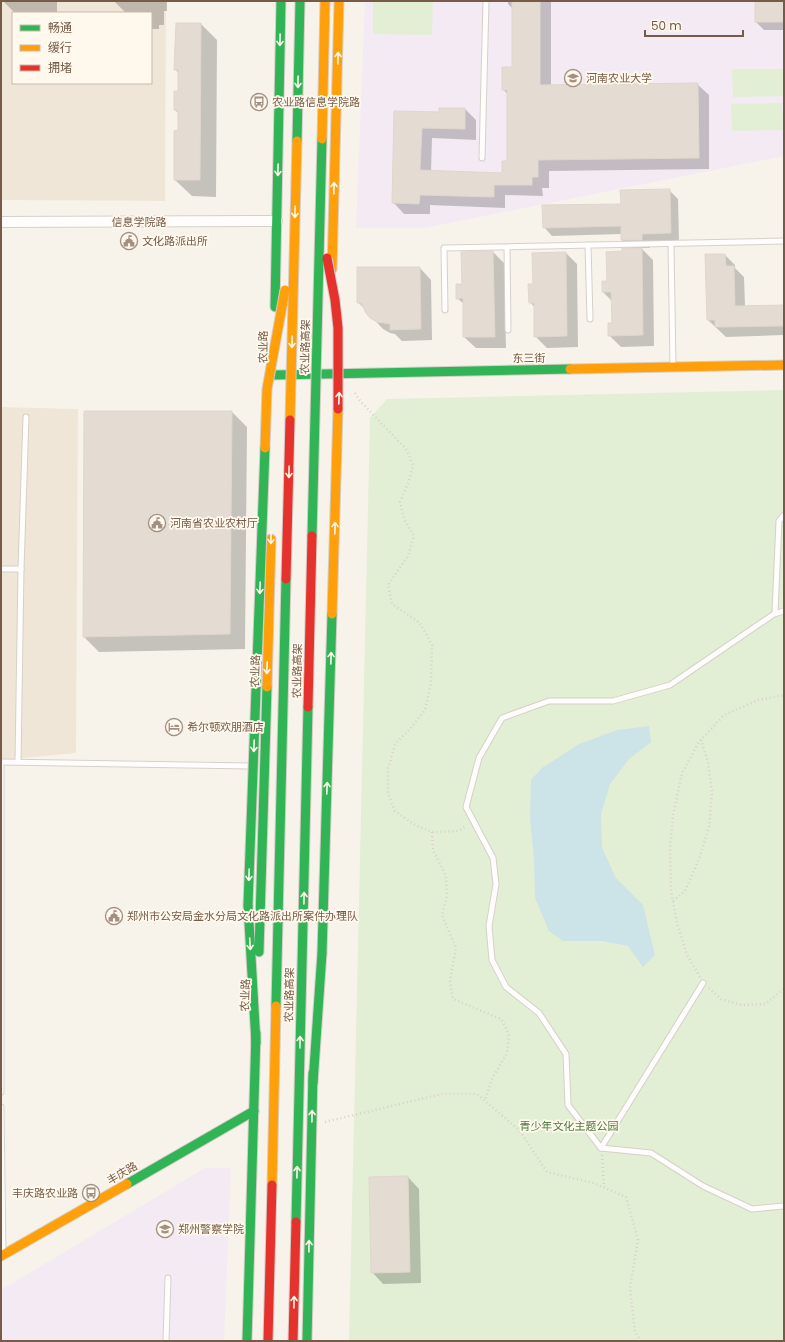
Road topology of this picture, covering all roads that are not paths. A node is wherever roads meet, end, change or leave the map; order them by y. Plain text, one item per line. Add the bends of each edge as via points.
1 (281, 1) edge
2 (300, 1) edge
3 (325, 1) edge
4 (339, 1) edge
5 (486, 1) edge
6 (482, 158) dead end
7 (277, 221) junction
8 (1, 222) edge
9 (320, 225) junction
10 (784, 241) edge
11 (294, 243) junction
12 (670, 244) junction
13 (588, 245) junction
14 (506, 247) junction
15 (445, 310) dead end
16 (590, 319) dead end
17 (508, 330) dead end
18 (784, 365) edge
19 (673, 367) junction
20 (330, 374) junction
21 (274, 375) junction
22 (26, 416) dead end
23 (784, 515) edge
24 (1, 569) edge
25 (21, 569) junction
26 (784, 611) edge
27 (775, 612) dead end
28 (1, 762) edge
29 (18, 762) junction
30 (264, 766) junction
31 (1, 918) edge
32 (703, 983) road end
33 (256, 1044) junction
34 (313, 1083) junction
35 (1, 1092) edge
36 (1, 1107) edge
37 (254, 1111) junction
38 (601, 1148) junction
39 (784, 1206) edge
40 (2, 1255) edge
41 (168, 1278) dead end
42 (166, 1341) edge
43 (247, 1341) edge
44 (268, 1341) edge
45 (293, 1341) edge
46 (307, 1341) edge

1 -> 7 main road, 农业路
2 -> 11 main road, 农业路高架, bridge
3 - 9 main road, 农业路高架, bridge
20 -> 4 main road
5 - 6 lane
7 - 8 street, 信息学院路
7 - 21 main road, 农业路
34 -> 9 main road, bridge via 322,953 339,380 335,300
45 -> 9 main road, 农业路高架, bridge
10 - 12 lane
11 -> 33 main road, bridge via 267,389 248,905
11 -> 44 main road, 农业路高架, bridge
12 - 13 lane
12 - 19 lane
13 - 14 lane
13 - 16 lane
14 - 15 lane via 444,248
14 - 17 lane
18 - 19 main road, 东三街
19 - 20 main road, 东三街
20 - 21 main road, 东三街
20 - 34 main road
21 -> 30 main road, 农业路
22 - 25 lane
23 - 27 lane via 779,521
24 - 25 lane
25 - 29 lane
26 - 38 lane via 774,614 670,685 613,701 549,701 502,718 479,758 466,807 493,858 496,884 489,926 492,960 506,987 539,1013 566,1054 568,1105
28 - 29 lane
28 - 31 lane
29 - 30 lane
30 - 33 main road, 农业路
31 - 35 lane
32 - 38 lane
33 - 37 main road, 农业路
46 -> 34 main road
36 - 40 lane
37 - 40 main road, 丰庆路
37 - 43 main road, 农业路
38 - 39 lane via 651,1154 703,1186 752,1209
41 - 42 lane

